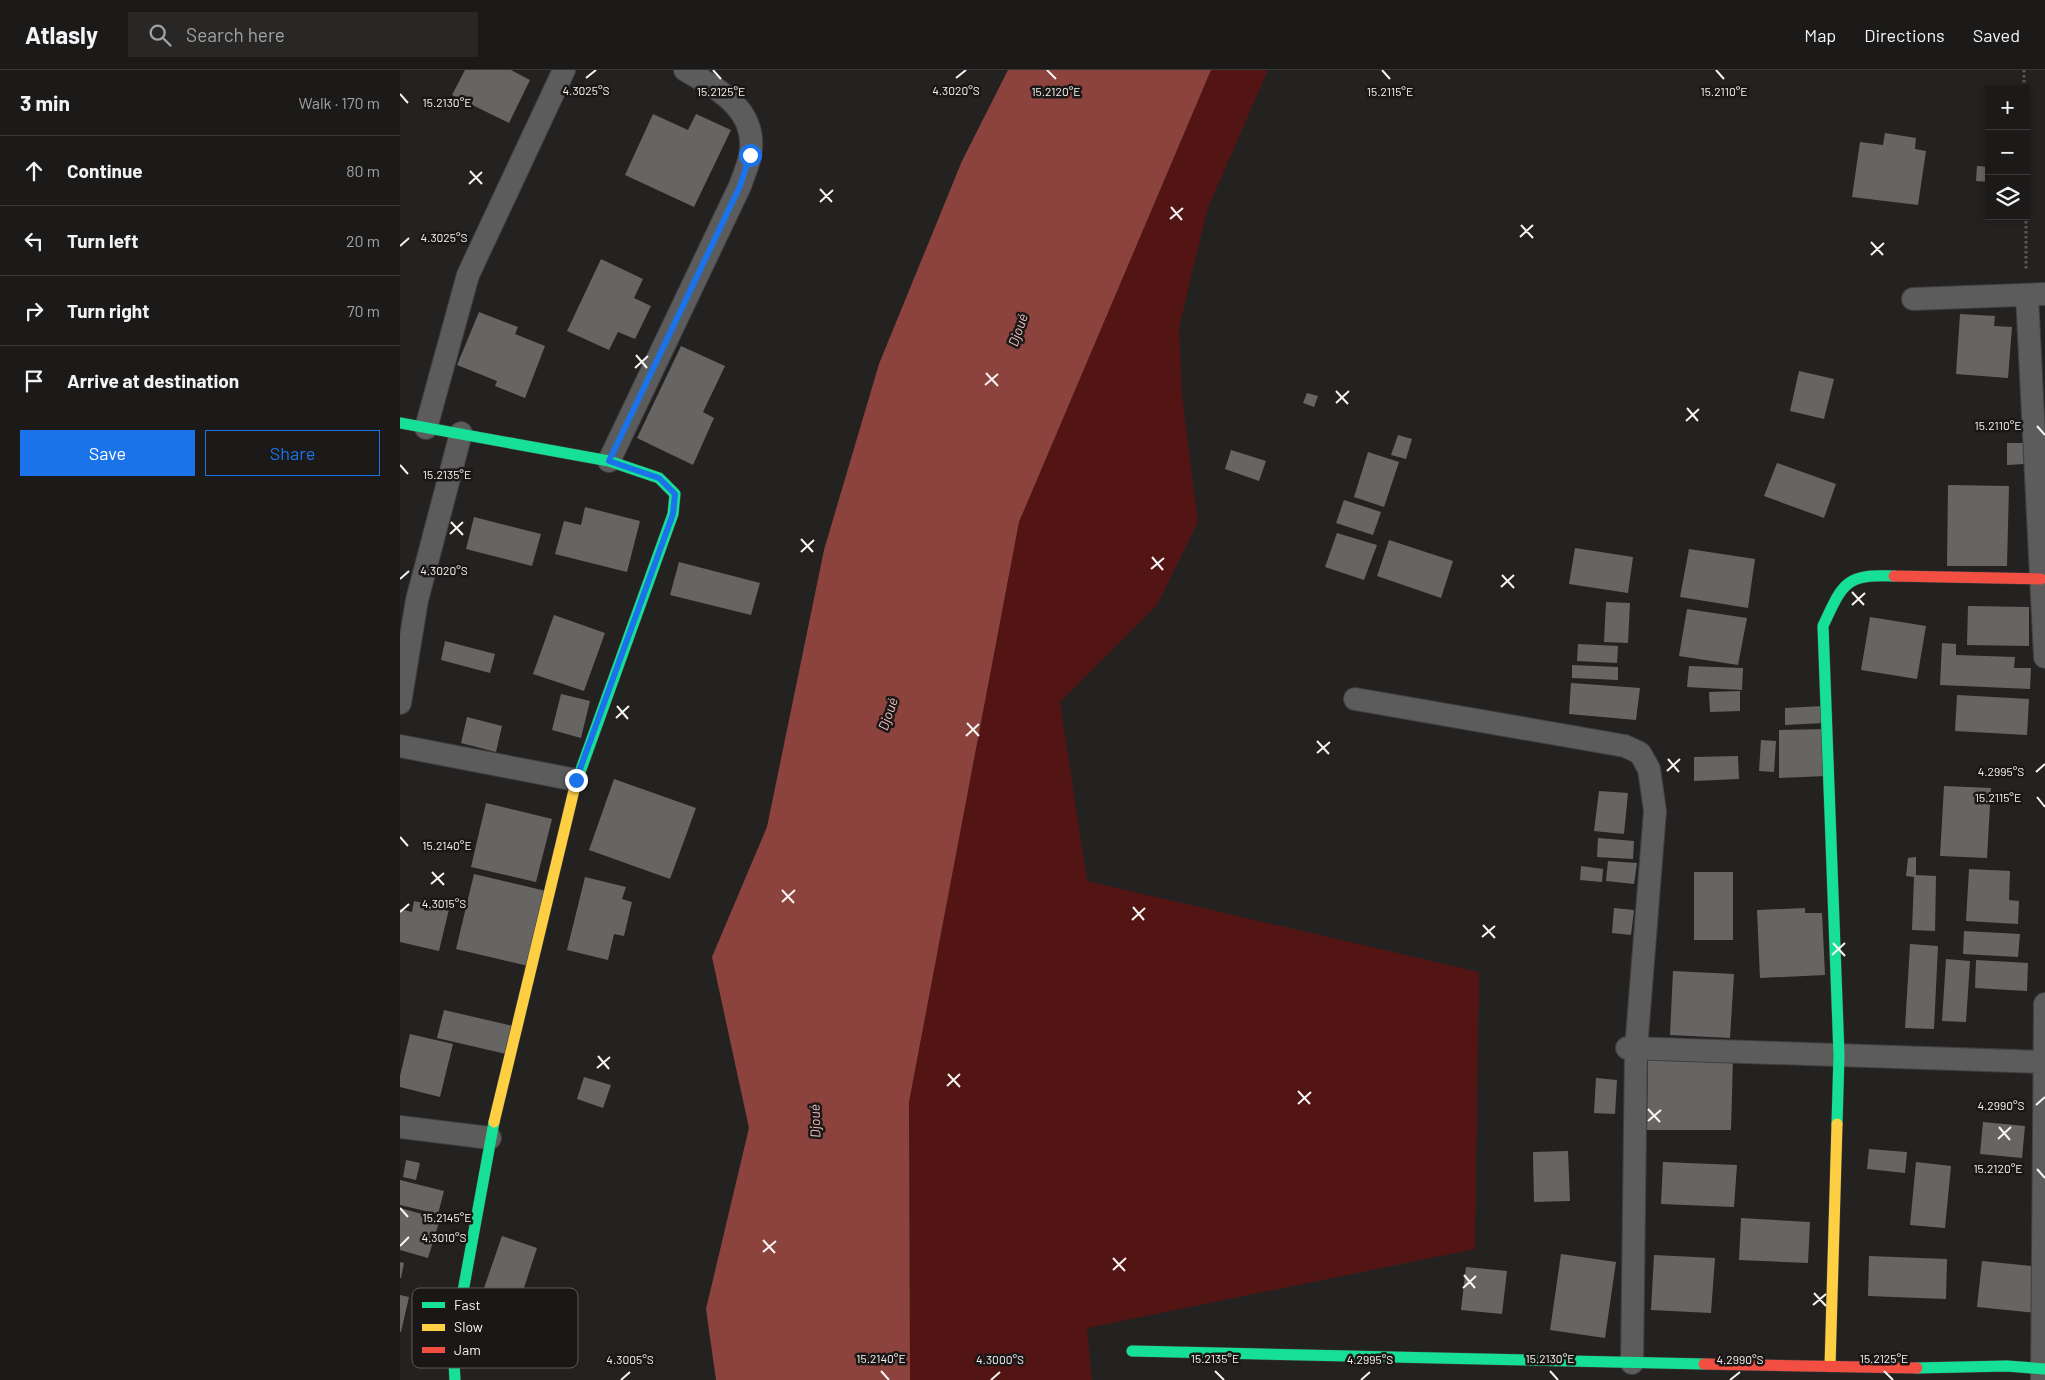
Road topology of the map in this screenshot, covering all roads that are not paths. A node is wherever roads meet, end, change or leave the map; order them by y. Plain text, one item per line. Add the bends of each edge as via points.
1 (564, 70) edge
2 (685, 70) edge
3 (2036, 294) edge
4 (1913, 299) dead end
5 (400, 424) edge
6 (426, 428) junction
7 (461, 433) junction
8 (609, 461) junction
9 (2041, 579) junction
10 (2045, 657) edge
11 (1355, 699) dead end
12 (400, 703) edge
13 (400, 746) edge
14 (576, 780) junction
15 (2045, 1004) edge
16 (1632, 1049) junction
17 (1839, 1055) junction
18 (2044, 1062) edge
19 (400, 1127) edge
20 (490, 1138) junction
21 (464, 1288) edge
22 (1132, 1351) dead end
23 (1632, 1363) junction
24 (1830, 1366) junction
25 (2043, 1373) edge
26 (1937, 1374) edge

1 - 6 street via 468,274
2 - 8 street via 735,102 749,126 750,155 740,186
3 - 4 street
3 - 9 street
5 - 6 street
6 - 7 street
7 - 8 street
7 - 12 street via 417,600
8 - 14 street via 659,478 675,494 673,514
9 - 10 street
9 - 17 street via 1867,575 1848,582 1823,626
11 - 16 street via 1625,746 1640,753 1649,769 1655,811
13 - 14 street
14 - 20 street
15 - 18 street
16 - 17 street
16 - 23 street
17 - 18 street
17 - 24 street
18 - 25 street
19 - 20 street
20 - 21 street
22 - 23 street
23 - 24 street
24 - 26 street
25 - 26 street via 2007,1366

